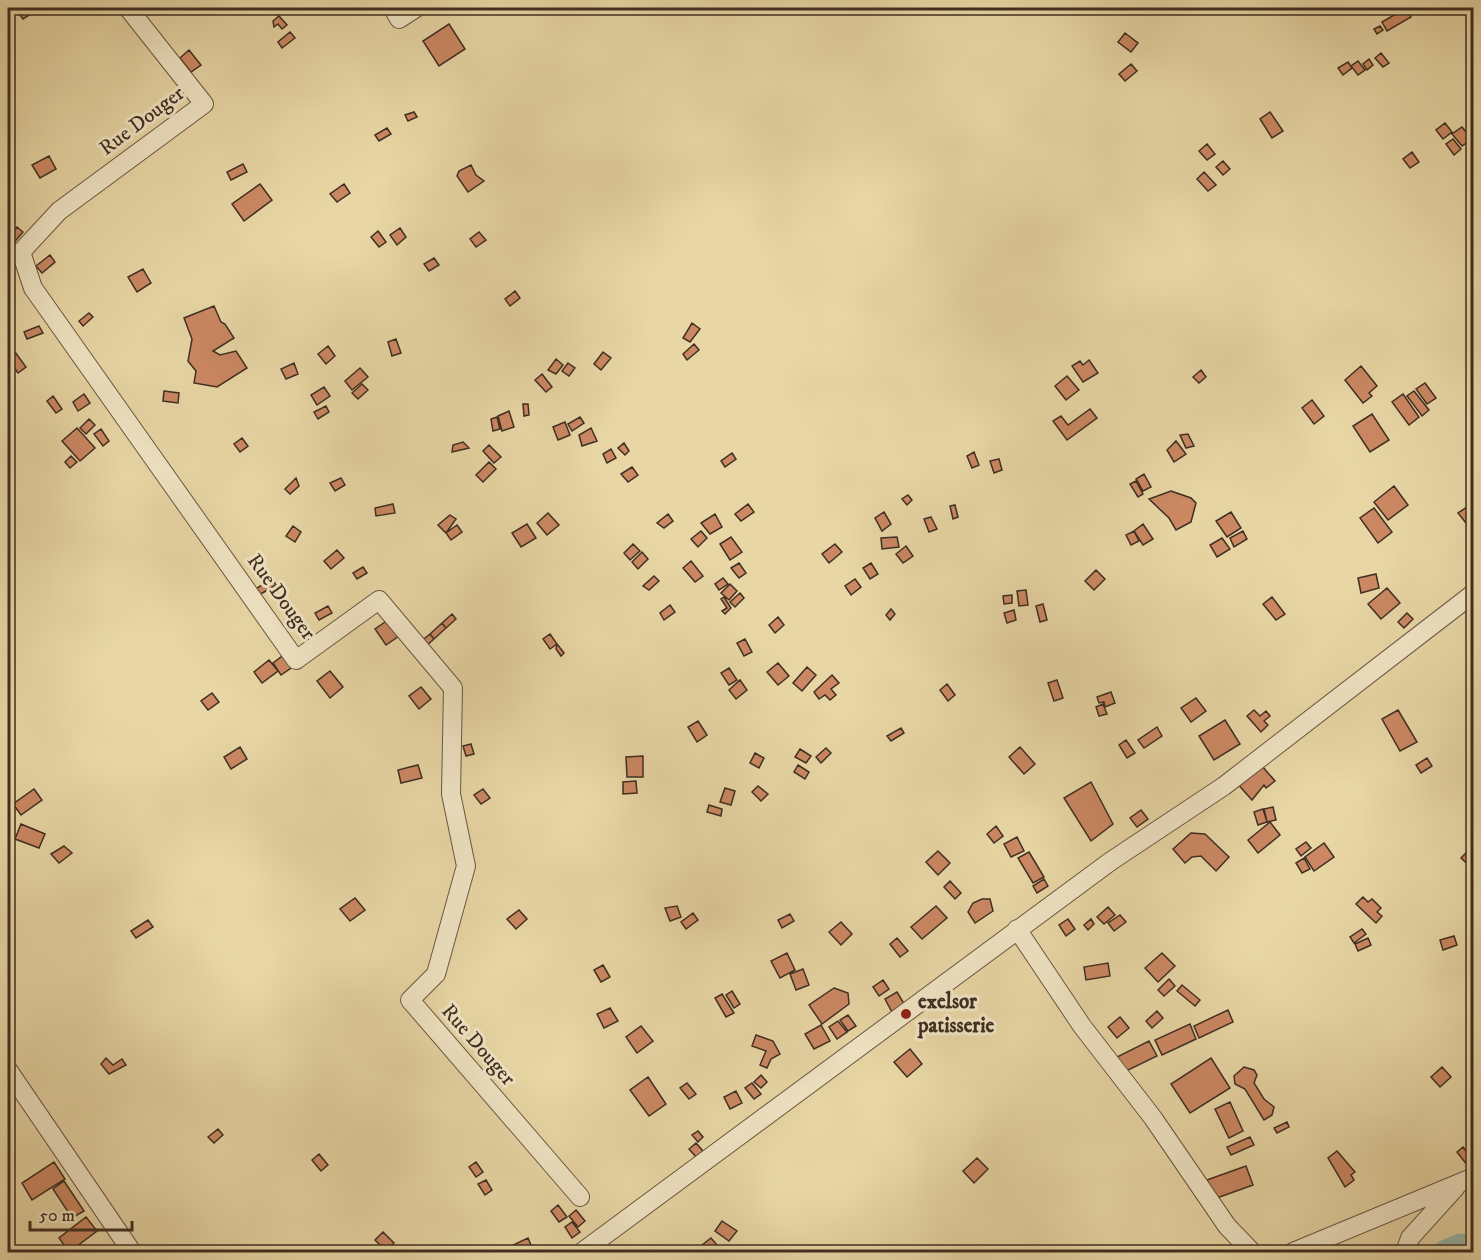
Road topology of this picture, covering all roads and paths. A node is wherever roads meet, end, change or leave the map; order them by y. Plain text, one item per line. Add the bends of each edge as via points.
1 (128, 8) edge
2 (393, 8) edge
3 (416, 8) edge
4 (1473, 593) edge
5 (1017, 929) junction
6 (8, 1070) edge
7 (1466, 1180) edge
8 (580, 1197) dead end
9 (132, 1252) edge
10 (582, 1252) edge
11 (1252, 1252) edge
12 (1293, 1252) edge
13 (1405, 1252) edge

1 - 8 street, Rue Douger via 204,104 59,211 21,252 33,288 296,660 379,600 453,688 451,794 466,866 436,974 410,1000
2 - 3 street via 399,19
4 - 5 street via 1224,786
5 - 10 street
5 - 11 street via 1227,1226
6 - 9 street
7 - 12 street
7 - 13 street via 1410,1238

